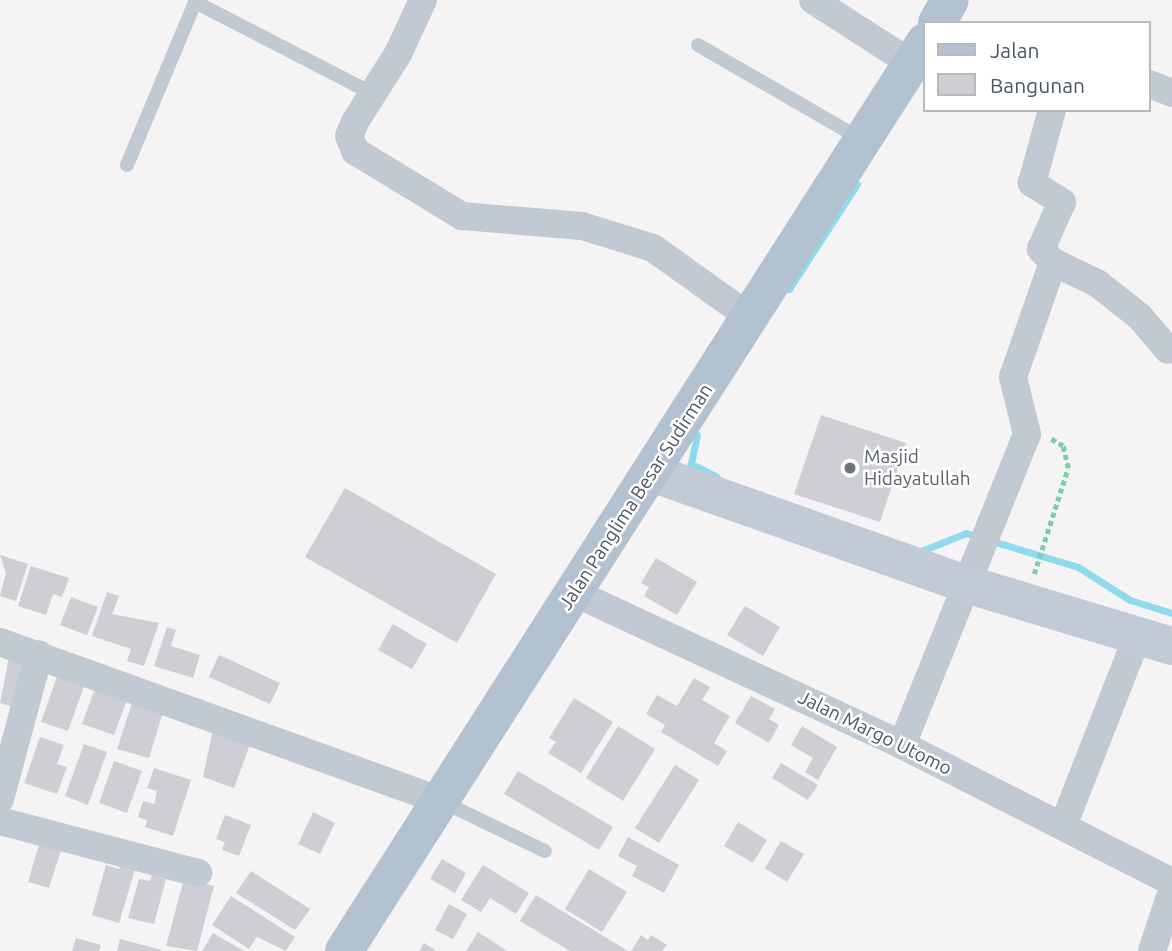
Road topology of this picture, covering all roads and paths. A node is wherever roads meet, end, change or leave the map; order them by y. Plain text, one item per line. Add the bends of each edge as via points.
1 (423, 0) edge
2 (813, 0) edge
3 (950, 0) edge
4 (195, 1) edge
5 (938, 21) edge
6 (698, 45) dead end
7 (919, 53) edge
8 (1151, 85) edge
9 (371, 93) junction
10 (1172, 93) edge
11 (1051, 112) edge
12 (866, 141) junction
13 (127, 165) dead end
14 (1053, 262) junction
15 (748, 316) junction
16 (1168, 350) dead end
17 (1027, 434) junction
18 (659, 462) junction
19 (1037, 564) dead end
20 (966, 584) junction
21 (575, 593) junction
22 (1155, 640) edge
23 (0, 642) edge
24 (39, 654) junction
25 (902, 744) junction
26 (0, 799) edge
27 (440, 801) junction
28 (0, 821) edge
29 (1063, 826) junction
30 (545, 851) dead end
31 (198, 873) dead end
32 (1172, 882) edge
33 (1172, 891) edge
34 (344, 951) edge
35 (1152, 951) edge

1 - 9 street via 400,52
2 - 7 street
3 - 5 main road
4 - 9 lane
4 - 13 lane
6 - 12 lane
7 - 12 main road, Jalan Panglima Besar Sudirman
8 - 10 street
9 - 15 street via 350,146 446,210 482,222 545,221 607,231 653,248
11 - 14 street via 1032,179 1062,202 1040,253
12 - 15 main road, Jalan Panglima Besar Sudirman
14 - 16 street via 1097,283 1140,317
14 - 17 street via 1013,377
15 - 18 main road, Jalan Panglima Besar Sudirman
17 - 19 path via 1054,440 1067,454
17 - 20 street
18 - 20 street
18 - 21 main road, Jalan Panglima Besar Sudirman
20 - 22 street
20 - 25 street
21 - 25 street, Jalan Margo Utomo
21 - 27 main road, Jalan Panglima Besar Sudirman
22 - 29 street
23 - 24 street
24 - 26 street
24 - 27 street
25 - 29 street, Jalan Margo Utomo
27 - 30 lane
27 - 34 main road, Jalan Panglima Besar Sudirman
28 - 31 street
29 - 32 street, Jalan Margo Utomo
33 - 35 street

